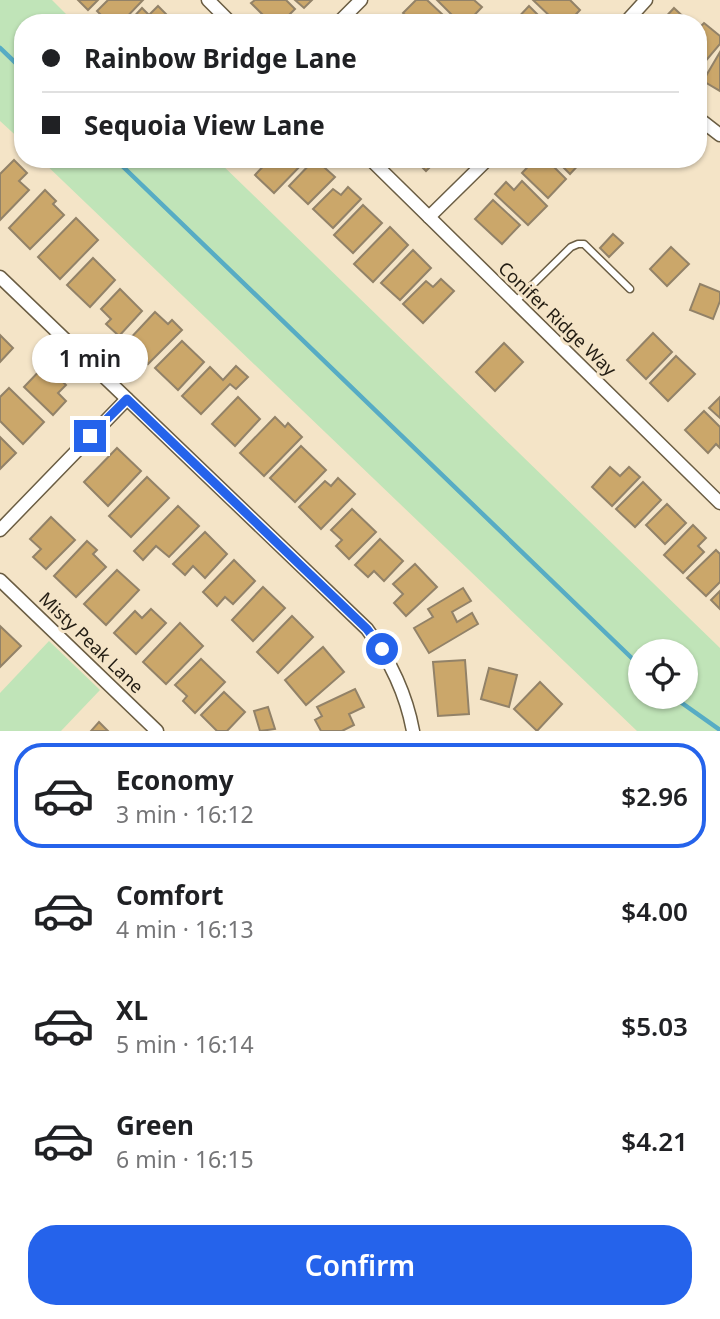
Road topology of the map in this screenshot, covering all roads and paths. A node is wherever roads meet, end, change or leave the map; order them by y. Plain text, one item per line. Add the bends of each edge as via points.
1 (208, 0) edge
2 (361, 0) edge
3 (646, 0) edge
4 (222, 14) edge
5 (347, 14) edge
6 (633, 14) edge
7 (379, 168) edge
8 (479, 168) edge
9 (429, 217) junction
10 (0, 277) edge
11 (630, 289) dead end
12 (515, 302) junction
13 (127, 399) junction
14 (720, 503) edge
15 (0, 530) edge
16 (0, 580) edge
17 (157, 731) edge
18 (413, 731) edge

1 - 4 street
2 - 5 street
3 - 6 street
7 - 9 street, Conifer Ridge Way
8 - 9 street
9 - 12 street, Conifer Ridge Way
10 - 13 street
11 - 12 lane via 584,244 578,244
12 - 14 street, Conifer Ridge Way
13 - 15 street
13 - 18 street via 367,629 402,689
16 - 17 street, Misty Peak Lane

